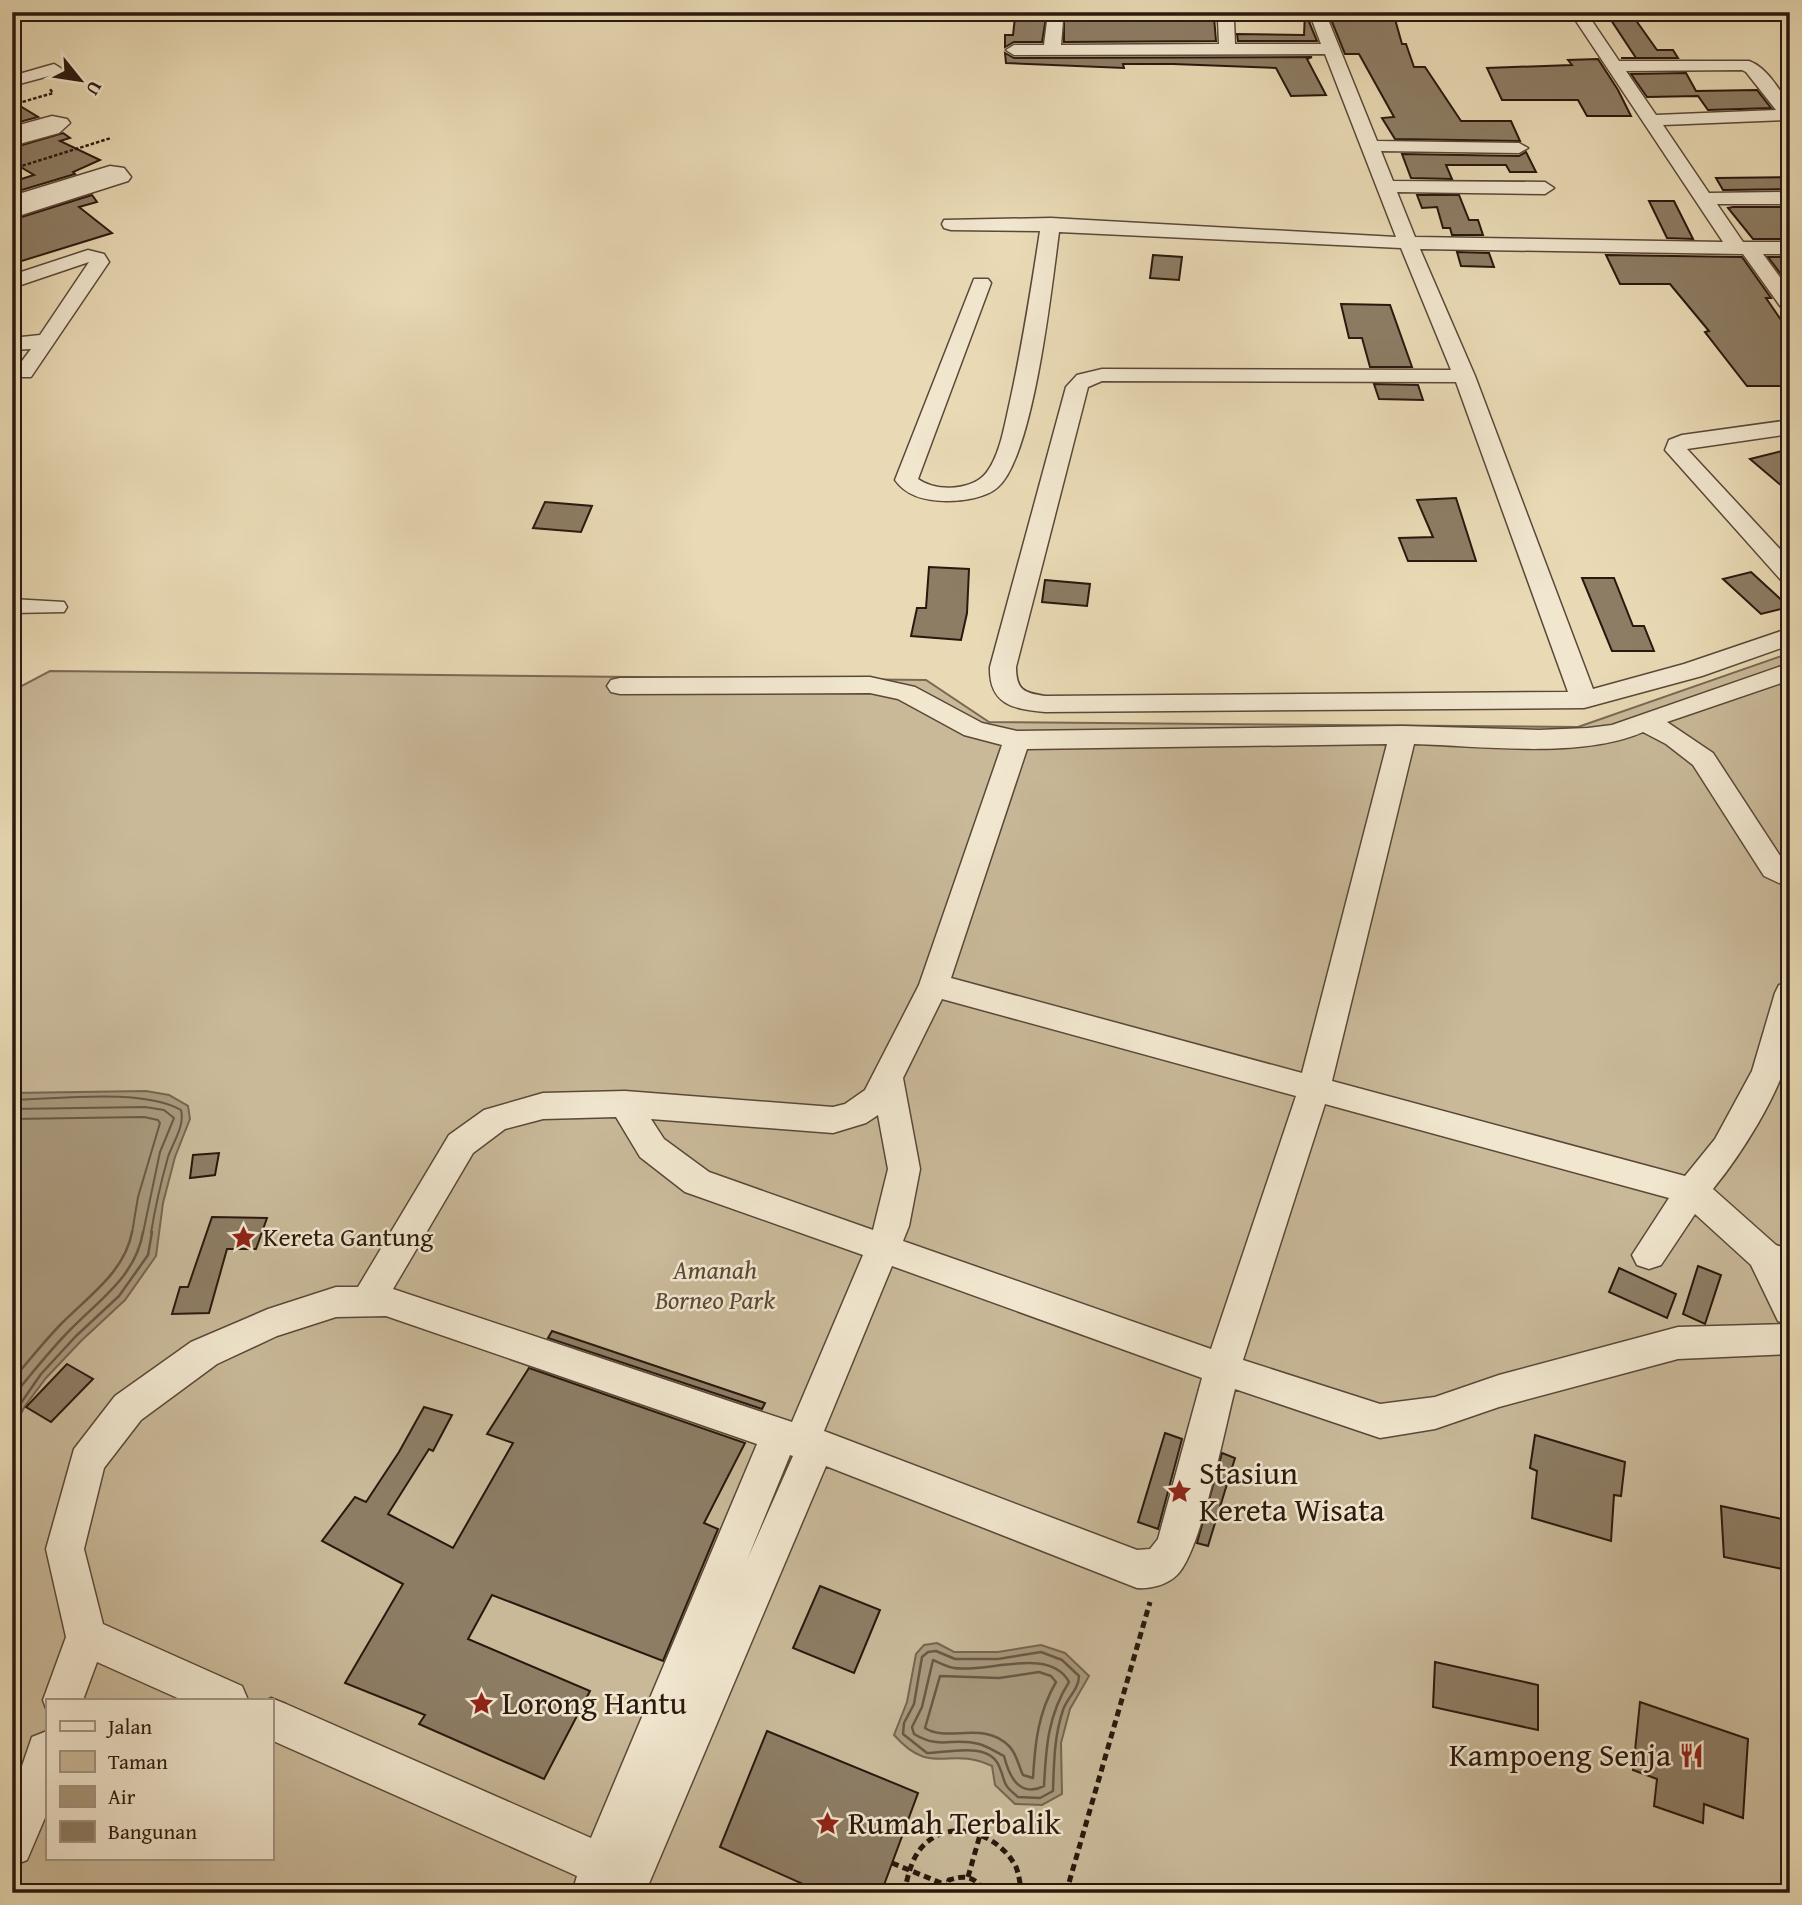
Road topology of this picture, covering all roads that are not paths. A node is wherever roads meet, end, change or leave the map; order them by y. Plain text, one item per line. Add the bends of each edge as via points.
1 (1317, 12) edge
2 (1578, 12) edge
3 (1226, 20) dead end
4 (1055, 21) dead end
5 (1227, 49) junction
6 (1332, 49) junction
7 (1014, 50) dead end
8 (1052, 50) junction
9 (1615, 66) junction
10 (54, 69) dead end
11 (12, 81) edge
12 (1649, 120) junction
13 (12, 133) edge
14 (12, 141) edge
15 (1371, 146) junction
16 (1519, 148) dead end
17 (1387, 186) junction
18 (1545, 188) dead end
19 (1790, 198) edge
20 (1703, 199) junction
21 (12, 202) edge
22 (12, 212) edge
23 (951, 224) dead end
24 (1051, 224) junction
25 (1408, 243) junction
26 (1743, 248) junction
27 (1790, 248) edge
28 (12, 282) edge
29 (981, 283) dead end
30 (1790, 306) edge
31 (47, 341) junction
32 (12, 344) edge
33 (24, 373) dead end
34 (1464, 376) junction
35 (1790, 427) edge
36 (1790, 575) edge
37 (12, 606) edge
38 (55, 607) dead end
39 (1790, 636) edge
40 (1790, 671) edge
41 (620, 686) dead end
42 (1584, 700) junction
43 (1644, 721) junction
44 (1403, 736) junction
45 (1017, 740) junction
46 (1790, 878) edge
47 (934, 985) junction
48 (1790, 993) edge
49 (887, 1078) junction
50 (1314, 1088) junction
51 (625, 1104) junction
52 (1692, 1191) junction
53 (883, 1249) junction
54 (1649, 1255) dead end
55 (1777, 1260) edge
56 (367, 1302) junction
57 (1790, 1310) edge
58 (1790, 1339) edge
59 (1222, 1369) junction
60 (799, 1440) junction
61 (86, 1637) junction
62 (63, 1699) edge
63 (226, 1699) edge
64 (273, 1720) edge
65 (46, 1755) edge
66 (12, 1845) edge
67 (612, 1882) edge

1 - 6 street
2 - 9 street
3 - 5 street
4 - 8 street
5 - 6 street
5 - 8 street via 1138,43
6 - 15 street
7 - 8 street
9 - 12 street
9 - 12 street via 1743,65 1752,68 1787,112
10 - 11 street
12 - 20 street
13 - 14 street via 52,121 61,123
15 - 16 street
15 - 17 street
17 - 18 street
17 - 25 street
19 - 20 street
20 - 26 street
21 - 22 street via 110,170 122,177
23 - 24 street
24 - 25 street
24 - 29 street via 1027,375 1004,460 993,480 975,490 959,494 922,491 906,480
25 - 26 street
25 - 34 street
26 - 27 street
26 - 30 street
28 - 31 street via 88,256 97,258 99,262
31 - 32 street
31 - 33 street
34 - 42 street
34 - 42 street via 1102,375 1081,381 1001,683 1014,697 1045,704
35 - 36 street via 1682,442 1676,450
37 - 38 street
39 - 42 street via 1693,670
40 - 43 street
41 - 45 street via 870,685 894,689 973,729
43 - 44 street via 1617,733 1588,737
43 - 46 street via 1703,759 1774,869
44 - 45 street
44 - 50 street
45 - 47 street
47 - 49 street
47 - 50 street
48 - 52 street via 1768,1071 1727,1148
49 - 51 street via 876,1099 855,1114 833,1120
49 - 53 street via 904,1170
50 - 52 street
50 - 59 street
51 - 53 street via 652,1148 697,1182
51 - 56 street via 543,1106 495,1119 461,1144
52 - 54 street
52 - 55 street
53 - 59 street
53 - 60 street
55 - 57 street
56 - 60 street via 386,1301
56 - 61 street via 336,1302 268,1324 204,1353 128,1408 87,1461 65,1549
58 - 59 street via 1678,1343 1435,1413 1380,1421
59 - 60 street via 1175,1547 1160,1568 1150,1571
60 - 67 street
61 - 62 street
61 - 63 street
64 - 67 street
65 - 66 street

